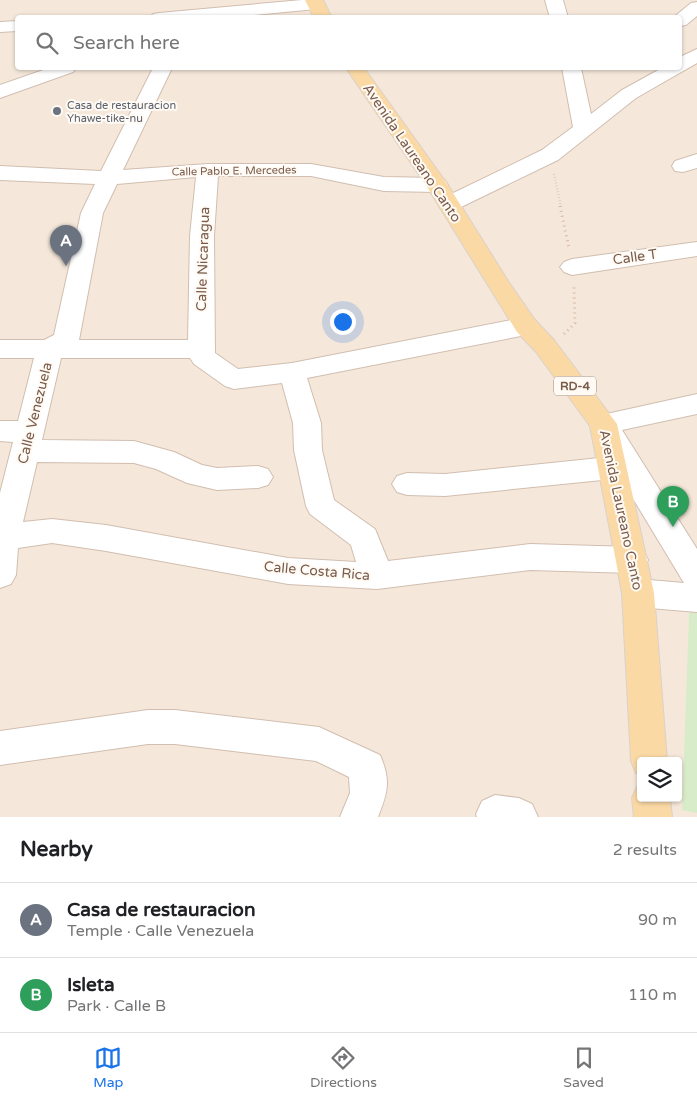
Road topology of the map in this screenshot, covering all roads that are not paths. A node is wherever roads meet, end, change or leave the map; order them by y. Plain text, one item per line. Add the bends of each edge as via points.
1 (554, 0) edge
2 (317, 7) edge
3 (697, 7) edge
4 (202, 15) edge
5 (557, 15) edge
6 (682, 19) edge
7 (15, 26) edge
8 (0, 27) edge
9 (697, 55) edge
10 (682, 64) edge
11 (60, 70) edge
12 (161, 70) edge
13 (355, 70) edge
14 (571, 70) edge
15 (646, 70) edge
16 (671, 70) edge
17 (0, 92) edge
18 (629, 94) junction
19 (584, 129) junction
20 (208, 170) junction
21 (0, 172) edge
22 (108, 178) junction
23 (443, 194) junction
24 (697, 249) edge
25 (572, 267) road end
26 (526, 326) junction
27 (50, 348) junction
28 (0, 349) edge
29 (201, 350) junction
30 (292, 372) junction
31 (697, 404) edge
32 (603, 424) junction
33 (0, 431) edge
34 (28, 441) junction
35 (612, 468) junction
36 (258, 477) dead end
37 (407, 484) dead end
38 (4, 537) junction
39 (632, 560) junction
40 (0, 575) edge
41 (377, 576) junction
42 (697, 576) edge
43 (638, 593) junction
44 (697, 598) edge
45 (0, 748) edge
46 (649, 757) edge
47 (651, 802) edge
48 (359, 817) edge
49 (652, 817) edge

1 - 5 street
2 - 4 street
3 - 6 street
7 - 8 street
9 - 10 street
11 - 17 street
12 - 22 street, Calle Venezuela
13 - 23 main road, Avenida Laureano Canto / RD-4
14 - 19 street
15 - 18 street
16 - 18 street, Calle Pablo E. Mercedes
18 - 19 street, Calle Pablo E. Mercedes
19 - 23 street, Calle Pablo E. Mercedes via 550,155
20 - 22 street, Calle Pablo E. Mercedes
20 - 23 street, Calle Pablo E. Mercedes via 311,170
20 - 29 street, Calle Nicaragua via 202,236
21 - 22 street, Calle Pablo E. Mercedes
22 - 27 street, Calle Venezuela via 92,213 66,340
23 - 26 main road, Avenida Laureano Canto / RD-4
24 - 25 street, Calle T
26 - 30 street
26 - 32 main road, Avenida Laureano Canto / RD-4 via 545,346
27 - 28 street
27 - 29 street
27 - 34 street, Calle Venezuela
29 - 30 street via 203,358 234,379
30 - 41 street via 307,423 308,450 321,506 364,538
31 - 32 street
32 - 35 main road, Avenida Laureano Canto / RD-4
32 - 42 street
33 - 34 street
34 - 36 street via 134,452 164,460 198,476 217,479
34 - 38 street, Calle Venezuela
35 - 37 street via 445,485
35 - 39 main road, Avenida Laureano Canto / RD-4
38 - 40 street, Calle Venezuela
38 - 41 street, Calle Costa Rica via 52,531 288,571
39 - 41 street, Calle Costa Rica via 530,557
39 - 43 main road, Avenida Laureano Canto / RD-4
43 - 44 street
43 - 46 main road, Avenida Laureano Canto / RD-4
45 - 48 street via 148,727 175,727 319,744 367,767 369,793
47 - 49 main road

